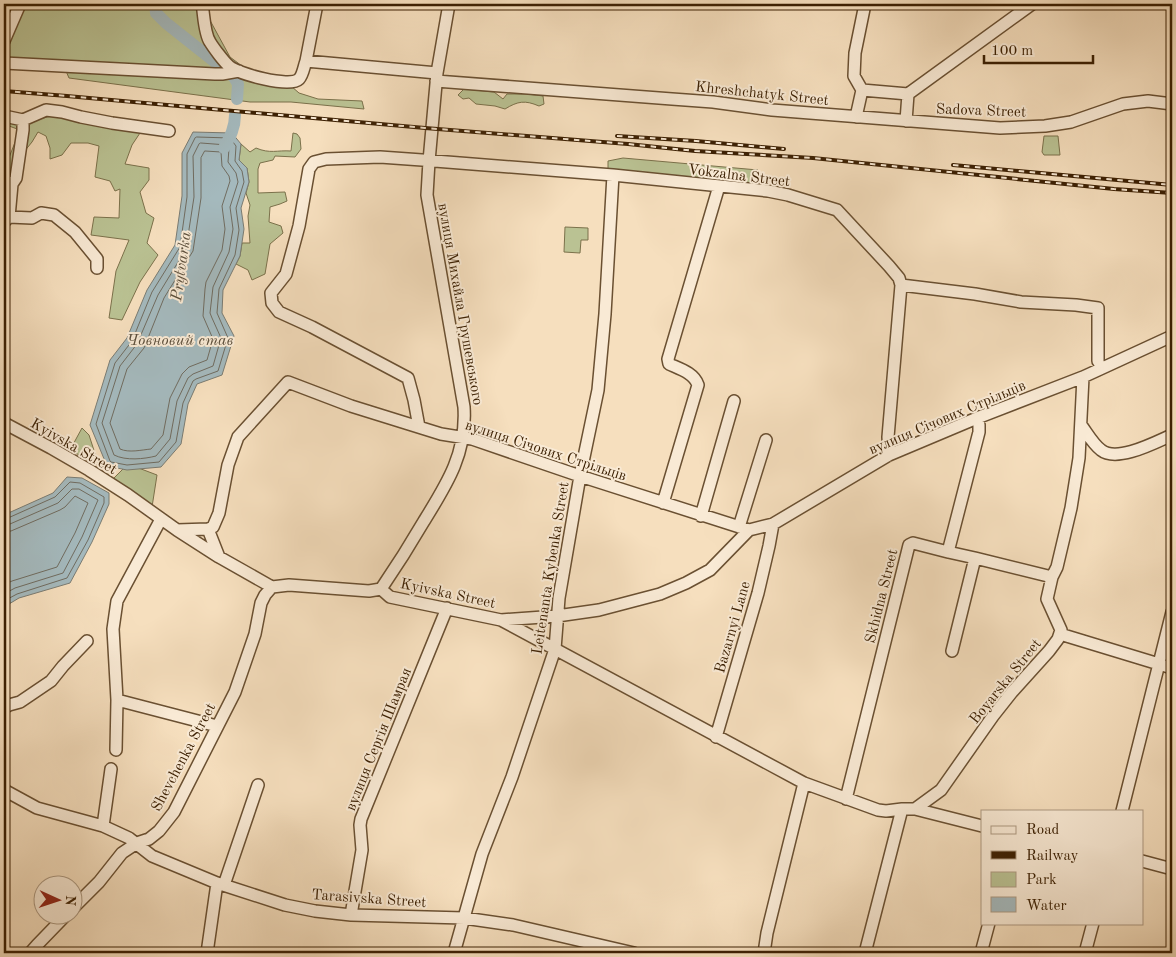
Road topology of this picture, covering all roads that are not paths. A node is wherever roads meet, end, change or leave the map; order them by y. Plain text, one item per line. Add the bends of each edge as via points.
1 (20, 4) edge
2 (202, 4) edge
3 (317, 4) edge
4 (449, 4) edge
5 (864, 4) edge
6 (1032, 4) edge
7 (4, 41) edge
8 (306, 61) junction
9 (4, 63) edge
10 (237, 72) junction
11 (436, 77) junction
12 (862, 90) junction
13 (908, 94) junction
14 (1172, 104) edge
15 (4, 116) edge
16 (856, 117) junction
17 (906, 121) junction
18 (23, 125) junction
19 (169, 131) dead end
20 (429, 161) junction
21 (612, 175) junction
22 (719, 186) junction
23 (6, 219) edge
24 (97, 268) dead end
25 (901, 286) junction
26 (1172, 336) edge
27 (1098, 361) dead end
28 (1083, 377) junction
29 (734, 400) dead end
30 (977, 418) junction
31 (5, 422) edge
32 (1081, 425) junction
33 (419, 427) junction
34 (1172, 435) edge
35 (463, 437) junction
36 (766, 440) dead end
37 (889, 454) junction
38 (580, 476) junction
39 (663, 503) junction
40 (701, 516) junction
41 (161, 520) junction
42 (773, 524) junction
43 (208, 529) junction
44 (744, 529) junction
45 (176, 530) junction
46 (948, 552) junction
47 (219, 557) junction
48 (975, 558) junction
49 (1052, 576) junction
50 (272, 587) junction
51 (381, 589) junction
52 (448, 608) junction
53 (1172, 612) edge
54 (557, 616) junction
55 (500, 620) junction
56 (1060, 634) junction
57 (88, 641) dead end
58 (555, 649) junction
59 (952, 650) dead end
60 (1159, 664) junction
61 (1172, 668) edge
62 (117, 700) junction
63 (4, 708) edge
64 (217, 726) junction
65 (716, 736) junction
66 (116, 750) dead end
67 (111, 769) dead end
68 (804, 783) junction
69 (258, 785) dead end
70 (4, 790) edge
71 (846, 799) junction
72 (902, 809) junction
73 (915, 809) junction
74 (1122, 810) edge
75 (103, 826) junction
76 (981, 826) edge
77 (137, 844) junction
78 (1144, 862) edge
79 (1172, 869) edge
80 (221, 884) junction
81 (82, 898) edge
82 (351, 915) junction
83 (464, 918) junction
84 (57, 924) edge
85 (989, 924) edge
86 (1093, 924) edge
87 (594, 948) edge
88 (30, 953) edge
89 (207, 953) edge
90 (454, 953) edge
91 (634, 953) edge
92 (764, 953) edge
93 (865, 953) edge
94 (981, 953) edge
95 (1085, 953) edge

1 - 7 street
2 - 10 street via 209,40
3 - 8 street
4 - 11 street, вулиця Михайла Грушевського
5 - 12 street via 854,76
6 - 13 street
8 - 10 street via 297,81 282,82
8 - 11 street, Khreshchatyk Street
9 - 10 street via 222,74
11 - 16 street, Khreshchatyk Street
11 - 20 street, вулиця Михайла Грушевського
12 - 13 street
12 - 16 street
13 - 17 street
14 - 17 street, Sadova Street via 1148,101 1124,104 1071,122 1045,126 1000,128
15 - 18 street
16 - 17 street, Khreshchatyk Street
18 - 19 street via 46,110
18 - 23 street via 16,178
20 - 21 street, Vokzalna Street
20 - 33 street, Vokzalna Street via 380,157 314,162 309,169 286,274 271,293 272,303 279,312 312,326 408,378
20 - 35 street, вулиця Михайла Грушевського via 427,195 464,407
21 - 22 street, Vokzalna Street
21 - 38 street, Leitenanta Kybenka Street via 598,390
22 - 25 street, Vokzalna Street via 788,195 837,210 889,266
22 - 39 street via 668,359 669,364 696,378 698,385
23 - 24 street via 32,218 42,212 54,215 75,232 97,259
25 - 27 street via 1021,302 1098,308
25 - 37 street
26 - 28 street, вулиця Січових Стрільців
28 - 30 street, вулиця Січових Стрільців
28 - 32 street, Boyarska Street
29 - 40 street
30 - 37 street, вулиця Січових Стрільців
30 - 46 street via 979,432
31 - 41 street, Kyivska Street via 89,470
32 - 34 street via 1096,446 1108,454 1129,453
32 - 49 street, Boyarska Street via 1071,508
33 - 35 street, вулиця Січових Стрільців
33 - 43 street, вулиця Січових Стрільців via 288,382 238,437 228,464 219,513 213,527
35 - 38 street, вулиця Січових Стрільців
35 - 51 street, вулиця Михайла Грушевського via 455,467 441,494
36 - 44 street
37 - 42 street, вулиця Січових Стрільців
38 - 39 street, вулиця Січових Стрільців
38 - 54 street, Leitenanta Kybenka Street
39 - 40 street, вулиця Січових Стрільців
40 - 44 street, вулиця Січових Стрільців
41 - 45 street, Kyivska Street
41 - 62 street via 117,601 113,630
42 - 44 street, вулиця Січових Стрільців
42 - 65 street, Bazarnyi Lane via 758,593
43 - 45 street
43 - 47 street
44 - 54 street via 710,570 686,583 660,594 598,610
45 - 47 street, Kyivska Street
46 - 48 street
46 - 71 street, Skhidna Street via 913,543 909,545
47 - 50 street, Kyivska Street
48 - 49 street
48 - 59 street
49 - 56 street, Boyarska Street via 1047,599
50 - 51 street, Kyivska Street
50 - 64 street, Shevchenka Street via 260,604 248,656 235,692
51 - 52 street, Kyivska Street via 390,597
52 - 55 street, Kyivska Street
52 - 82 street, вулиця Сергія Шамрая via 361,819 362,850
53 - 60 street
54 - 55 street
54 - 58 street, Leitenanta Kybenka Street
55 - 58 street, Kyivska Street
56 - 60 street
56 - 73 street, Boyarska Street via 993,716 942,790
57 - 63 street via 51,681 20,702
58 - 65 street, Kyivska Street
58 - 83 street, Leitenanta Kybenka Street via 482,854
60 - 61 street
60 - 74 street
62 - 64 street
62 - 66 street
64 - 77 street, Shevchenka Street via 174,812 159,831
65 - 68 street, Kyivska Street
67 - 75 street
68 - 71 street, Kyivska Street
68 - 92 street
69 - 80 street
70 - 75 street, Tarasivska Street via 37,808
71 - 72 street, Kyivska Street via 878,810
72 - 73 street, Kyivska Street
72 - 93 street
73 - 76 street, Kyivska Street
75 - 77 street, Tarasivska Street
77 - 80 street, Tarasivska Street via 152,856
77 - 81 street, Shevchenka Street via 122,853
78 - 79 street
80 - 82 street, Tarasivska Street via 285,905
80 - 89 street
82 - 83 street, Tarasivska Street
83 - 87 street, Tarasivska Street via 514,925
83 - 90 street, Leitenanta Kybenka Street
84 - 88 street
85 - 94 street
86 - 95 street
87 - 91 street, Tarasivska Street

